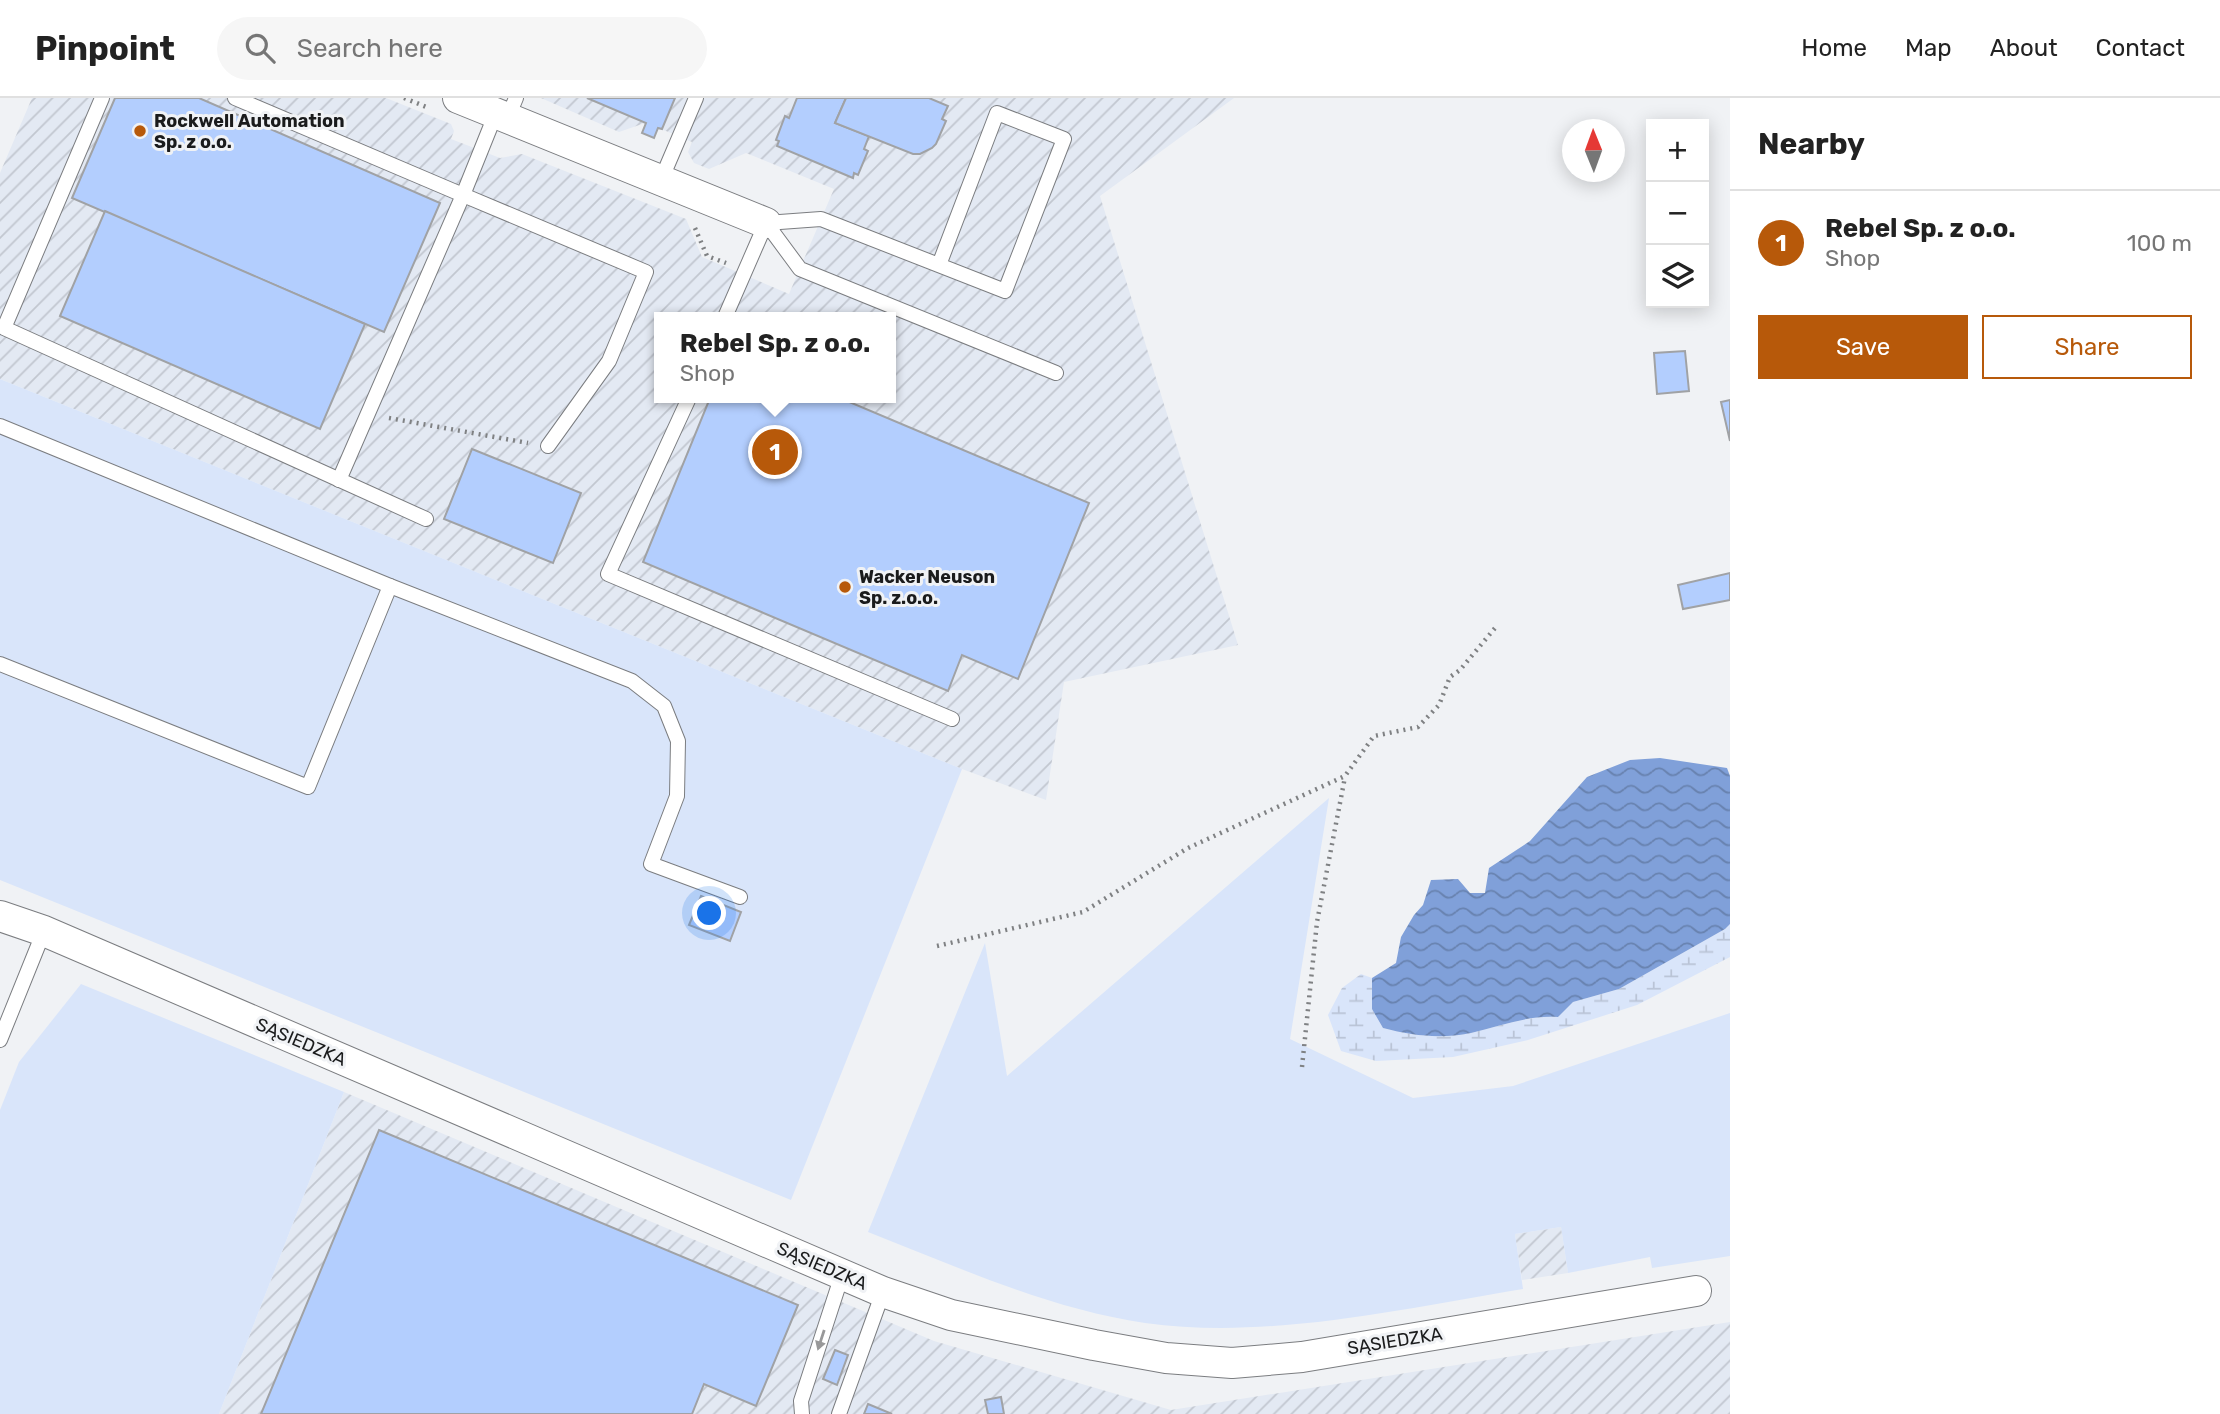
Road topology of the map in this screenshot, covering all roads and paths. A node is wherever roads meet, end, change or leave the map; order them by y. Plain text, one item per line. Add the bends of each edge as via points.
1 (102, 98) edge
2 (235, 98) edge
3 (458, 98) edge
4 (696, 98) edge
5 (507, 110) edge
6 (661, 180) junction
7 (463, 195) junction
8 (766, 223) junction
9 (939, 265) junction
10 (727, 312) edge
11 (1056, 373) dead end
12 (686, 403) edge
13 (367, 414) junction
14 (0, 426) edge
15 (548, 446) joint
16 (339, 480) junction
17 (426, 519) dead end
18 (390, 586) junction
19 (1495, 628) dead end
20 (0, 664) edge
21 (952, 719) dead end
22 (1345, 776) junction
23 (740, 897) dead end
24 (0, 916) edge
25 (44, 931) junction
26 (937, 946) dead end
27 (0, 1040) edge
28 (1302, 1067) dead end
29 (842, 1275) junction
30 (1696, 1291) dead end
31 (883, 1292) junction
32 (802, 1414) edge
33 (839, 1414) edge

1 - 16 lane via 4,328
2 - 7 lane
3 - 5 street
4 - 6 lane
5 - 6 street
5 - 7 lane
6 - 8 street
7 - 13 lane
7 - 15 lane via 646,272 609,361
8 - 9 lane via 821,219
8 - 10 lane
8 - 11 lane via 800,269
9 - 9 lane via 1005,290 1064,139 997,113
12 - 21 lane via 608,574
13 - 15 path
13 - 16 lane
14 - 18 lane
16 - 17 lane
18 - 20 lane via 308,787
18 - 23 lane via 632,681 664,706 678,741 677,796 651,864
19 - 22 path via 1450,677 1439,705 1418,727 1374,736
22 - 26 path via 1188,848 1083,912
22 - 28 path via 1317,922
24 - 25 street, SĄSIEDZKA
25 - 27 lane
25 - 29 street, SĄSIEDZKA
29 - 31 street, SĄSIEDZKA
29 -> 32 lane via 801,1401
30 - 31 street, SĄSIEDZKA via 1302,1357 1232,1363 1166,1358 1094,1345 951,1315
31 - 33 lane

